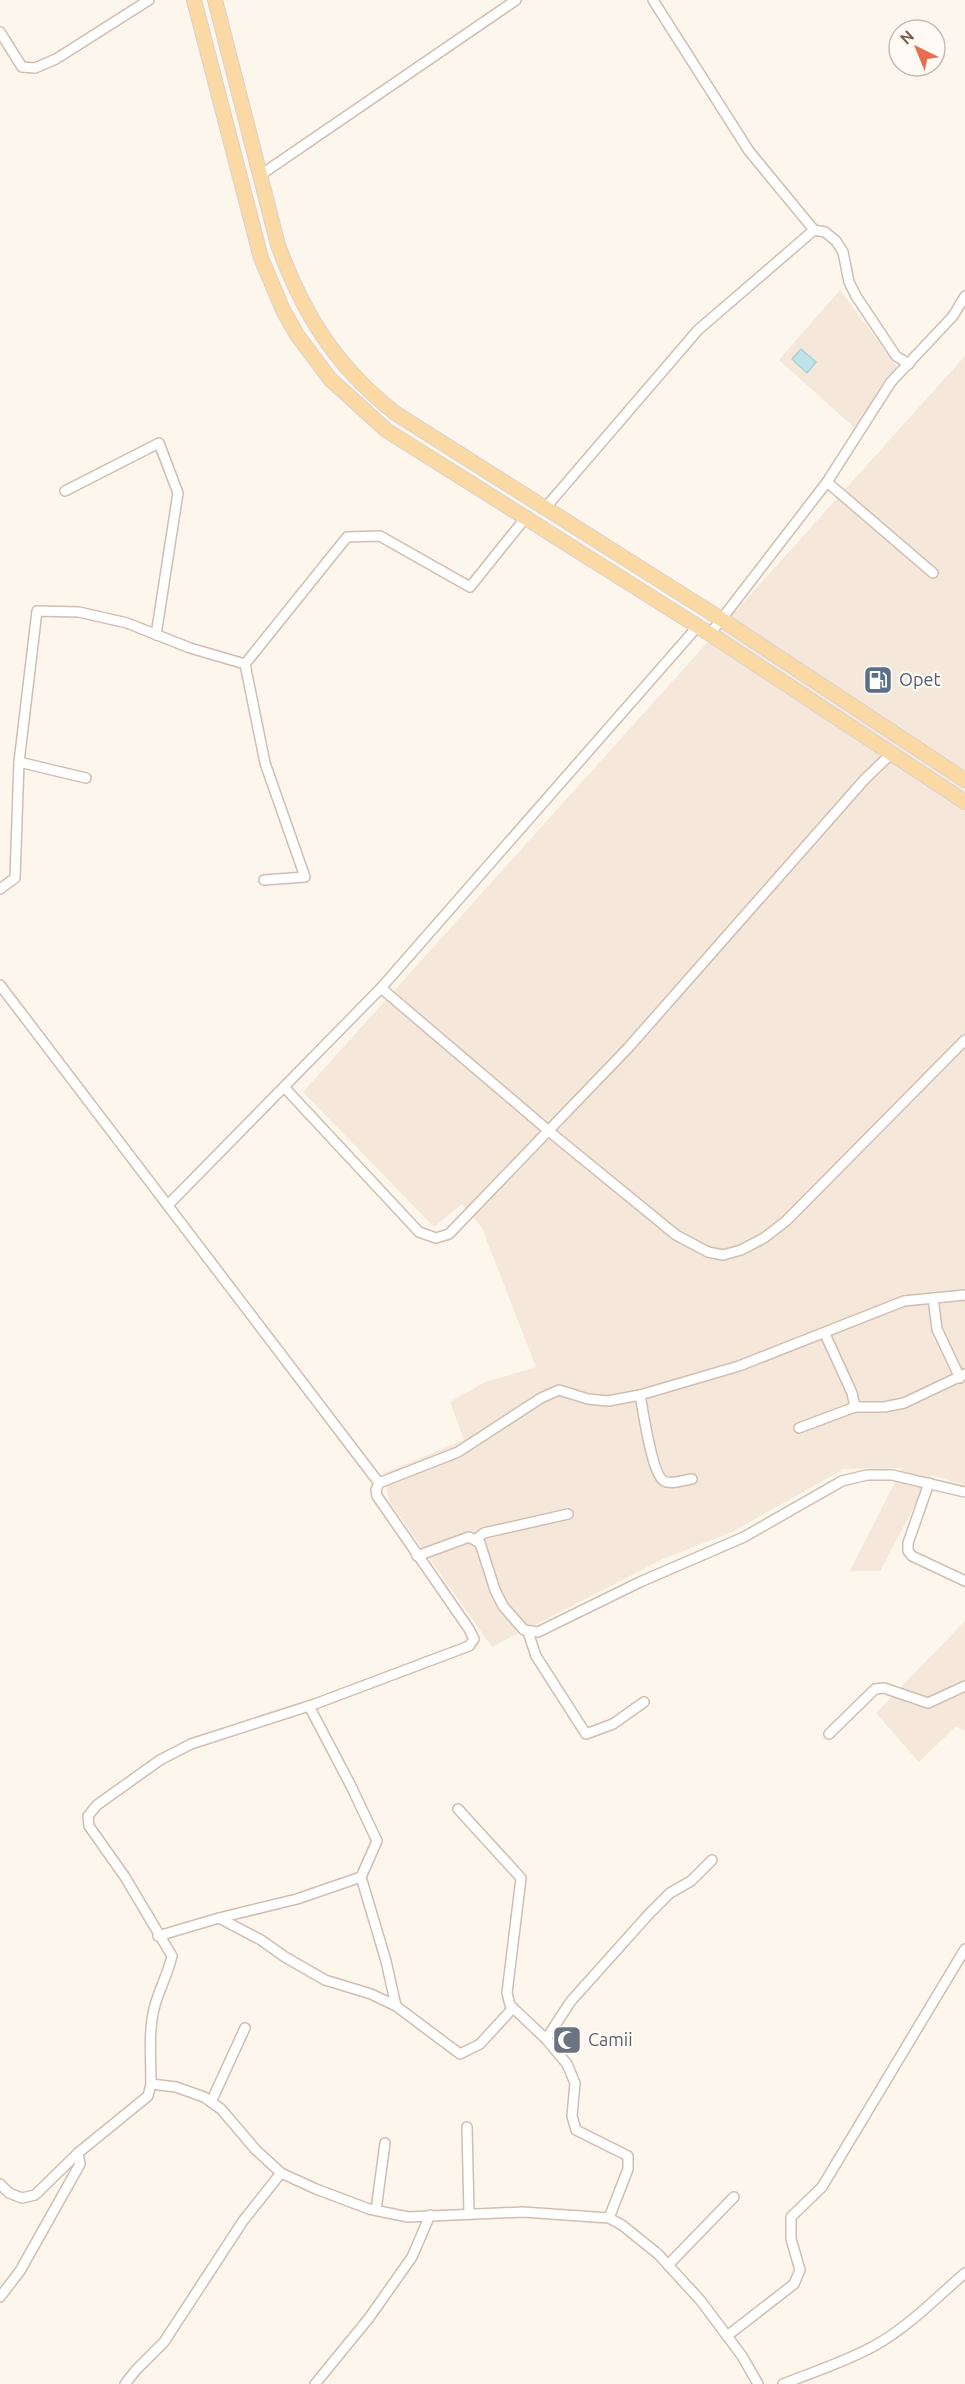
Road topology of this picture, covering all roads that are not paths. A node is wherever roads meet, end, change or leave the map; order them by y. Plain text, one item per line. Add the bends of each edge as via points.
1 (149, 0) edge
2 (215, 0) edge
3 (516, 0) edge
4 (653, 0) edge
5 (192, 1) edge
6 (0, 32) edge
7 (259, 176) junction
8 (814, 230) junction
9 (965, 296) edge
10 (909, 364) junction
11 (827, 482) junction
12 (65, 491) dead end
13 (546, 507) junction
14 (527, 516) junction
15 (933, 573) dead end
16 (721, 619) junction
17 (698, 626) junction
18 (156, 634) junction
19 (710, 634) junction
20 (245, 664) junction
21 (892, 753) junction
22 (19, 762) junction
23 (86, 778) dead end
24 (965, 780) edge
25 (965, 802) edge
26 (264, 880) dead end
27 (0, 889) edge
28 (0, 985) edge
29 (381, 988) junction
30 (965, 1040) edge
31 (284, 1087) junction
32 (550, 1132) junction
33 (168, 1205) junction
34 (965, 1295) edge
35 (933, 1298) junction
36 (825, 1334) junction
37 (962, 1376) edge
38 (639, 1395) junction
39 (855, 1407) junction
40 (799, 1428) dead end
41 (692, 1479) dead end
42 (379, 1483) junction
43 (928, 1483) junction
44 (965, 1492) edge
45 (568, 1514) dead end
46 (476, 1539) junction
47 (417, 1556) junction
48 (965, 1581) edge
49 (528, 1632) junction
50 (965, 1686) edge
51 (644, 1702) dead end
52 (309, 1706) junction
53 (829, 1734) dead end
54 (458, 1809) dead end
55 (712, 1860) dead end
56 (361, 1877) junction
57 (219, 1918) junction
58 (158, 1936) junction
59 (965, 1949) edge
60 (396, 2006) junction
61 (513, 2008) junction
62 (245, 2028) dead end
63 (546, 2039) junction
64 (151, 2084) junction
65 (211, 2102) junction
66 (467, 2127) dead end
67 (385, 2143) dead end
68 (78, 2152) junction
69 (281, 2173) junction
70 (0, 2184) edge
71 (734, 2197) dead end
72 (376, 2210) junction
73 (469, 2214) junction
74 (430, 2216) junction
75 (609, 2218) junction
76 (668, 2265) junction
77 (965, 2273) edge
78 (0, 2297) edge
79 (727, 2336) junction
80 (125, 2384) edge
81 (315, 2384) edge
82 (758, 2384) edge
83 (783, 2384) edge

1 - 6 street via 35,69 22,67
2 - 7 main road
3 - 7 street
4 - 8 street via 749,151
5 - 14 main road via 261,258 297,335 330,379 386,430
7 - 13 main road via 291,280 344,366 395,413
8 - 10 street via 825,232 836,241 856,296 896,356
8 - 13 street via 698,330
9 - 10 street
10 - 11 street via 891,382
11 - 15 street
11 - 16 street
12 - 18 street via 159,443 178,493
13 - 16 main road
14 - 17 main road
14 - 20 street via 470,587 380,536 347,537
16 - 19 street
16 - 24 main road
17 - 19 main road
17 - 29 street
18 - 20 street
18 - 22 street via 78,612 37,611
19 - 21 main road
20 - 26 street via 266,763 305,877
21 - 25 main road
21 - 32 street
22 - 23 street
22 - 27 street via 15,878
28 - 33 street
29 - 31 street
29 - 32 street
30 - 32 street via 786,1221 764,1238 723,1255 708,1252 676,1235
31 - 32 street via 419,1232 436,1238 449,1234
31 - 33 street
33 - 42 street
34 - 35 street
35 - 36 street via 904,1301
35 - 37 street via 937,1329
36 - 38 street via 739,1366
36 - 39 street
37 - 39 street via 904,1403
38 - 41 street via 660,1478 669,1483
38 - 42 street via 608,1401 560,1390 541,1398 458,1452
39 - 40 street
42 - 47 street via 377,1496
43 - 44 street
43 - 48 street via 908,1551
43 - 49 street via 879,1475 842,1481 719,1549 538,1632
45 - 46 street via 484,1533
46 - 47 street via 469,1537
46 - 49 street via 499,1598
47 - 52 street via 469,1629 474,1639 470,1646
49 - 51 street via 536,1656 586,1734 613,1724
50 - 53 street via 928,1703 884,1688 875,1689
52 - 56 street via 378,1841
52 - 58 street via 191,1744 160,1760 97,1805 88,1816 89,1826 125,1877
54 - 61 street via 521,1878 507,1993
55 - 63 street via 650,1914 571,2001
56 - 57 street via 297,1899
56 - 60 street
57 - 58 street
57 - 60 street via 325,1980
58 - 64 street via 172,1956 155,2005
59 - 79 street via 822,2187 791,2217 790,2239 800,2270 794,2283
60 - 61 street via 460,2054 480,2044
61 - 63 street
62 - 65 street
63 - 75 street via 567,2064 575,2083 572,2116 576,2130 627,2156 628,2169
64 - 65 street via 176,2087
64 - 68 street via 148,2096
65 - 69 street
66 - 73 street
67 - 72 street
68 - 70 street via 35,2195 22,2198
68 - 78 street via 80,2164 20,2271
69 - 72 street
69 - 80 street via 243,2221 164,2342
71 - 76 street
72 - 74 street via 408,2217
73 - 74 street
73 - 75 street via 523,2212
74 - 81 street via 412,2257
75 - 76 street
76 - 79 street
77 - 83 street via 875,2345
79 - 82 street

